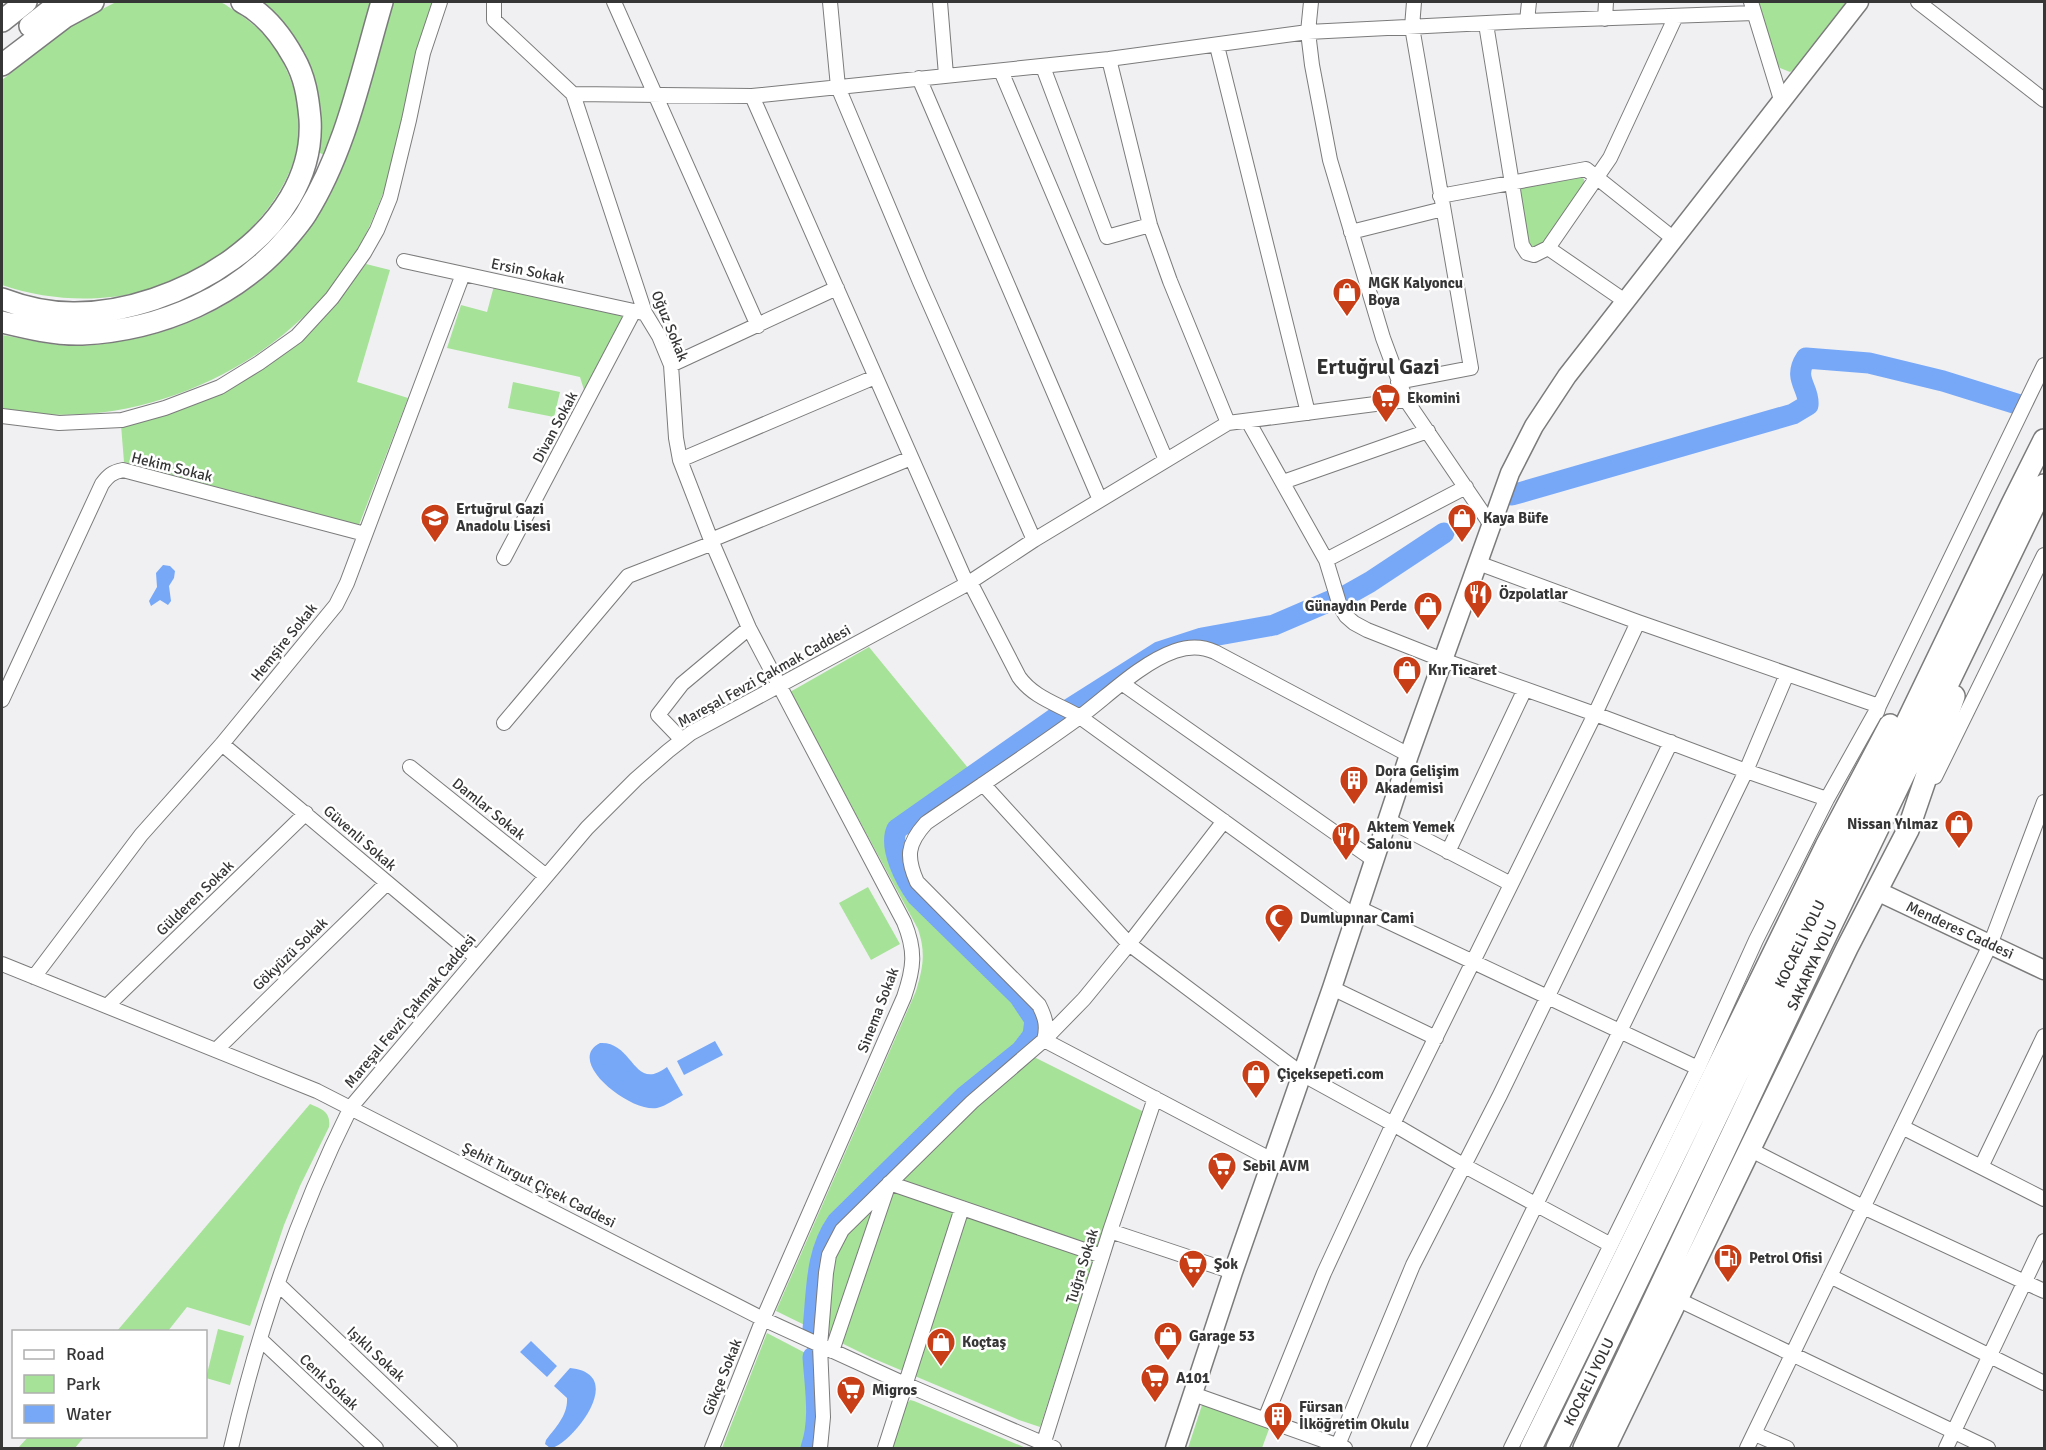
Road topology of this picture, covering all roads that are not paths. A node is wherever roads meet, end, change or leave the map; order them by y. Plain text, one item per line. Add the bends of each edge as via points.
1 (26, 2) edge
2 (61, 2) edge
3 (93, 2) edge
4 (242, 2) edge
5 (382, 2) edge
6 (440, 2) edge
7 (494, 2) edge
8 (614, 2) edge
9 (830, 2) edge
10 (944, 2) edge
11 (1311, 2) edge
12 (1414, 2) edge
13 (1529, 2) edge
14 (1606, 2) edge
15 (1859, 2) edge
16 (1918, 2) edge
17 (1753, 7) edge
18 (1676, 16) junction
19 (1605, 19) junction
20 (2, 21) edge
21 (1527, 21) junction
22 (1486, 24) junction
23 (1412, 27) junction
24 (1308, 32) junction
25 (1217, 46) junction
26 (2, 50) edge
27 (1109, 59) junction
28 (2, 65) edge
29 (1042, 67) junction
30 (1001, 71) junction
31 (946, 75) junction
32 (919, 78) junction
33 (838, 87) junction
34 (573, 94) junction
35 (656, 96) junction
36 (752, 96) junction
37 (2044, 100) edge
38 (1782, 103) junction
39 (1596, 177) junction
40 (1511, 183) junction
41 (1442, 203) junction
42 (1150, 225) junction
43 (1351, 232) junction
44 (1674, 239) junction
45 (1548, 248) junction
46 (404, 261) dead end
47 (463, 274) junction
48 (837, 288) junction
49 (2, 299) edge
50 (1625, 301) junction
51 (640, 312) junction
52 (2, 322) edge
53 (758, 326) junction
54 (671, 365) junction
55 (2044, 365) edge
56 (875, 376) junction
57 (1398, 382) junction
58 (1407, 400) junction
59 (1308, 413) junction
60 (2, 416) edge
61 (1248, 421) junction
62 (1228, 423) junction
63 (1428, 431) junction
64 (2044, 440) edge
65 (911, 458) junction
66 (680, 460) junction
67 (1166, 460) junction
68 (1283, 482) junction
69 (2044, 485) edge
70 (1466, 487) junction
71 (1100, 500) junction
72 (2012, 504) junction
73 (1491, 525) junction
74 (365, 534) junction
75 (1034, 540) junction
76 (712, 542) junction
77 (2044, 555) edge
78 (504, 558) dead end
79 (1326, 560) junction
80 (1478, 563) junction
81 (968, 583) junction
82 (1986, 605) junction
83 (1638, 622) junction
84 (749, 628) junction
85 (1443, 660) junction
86 (1787, 674) junction
87 (1123, 684) junction
88 (780, 687) junction
89 (1525, 689) junction
90 (2, 700) edge
91 (1879, 706) junction
92 (1595, 714) junction
93 (1080, 717) junction
94 (504, 723) dead end
95 (682, 740) junction
96 (1671, 742) junction
97 (222, 744) junction
98 (1409, 756) junction
99 (411, 767) dead end
100 (1746, 771) junction
101 (983, 783) junction
102 (1827, 799) junction
103 (2044, 806) edge
104 (306, 813) junction
105 (1388, 820) junction
106 (1224, 821) junction
107 (1908, 830) junction
108 (1833, 831) junction
109 (1448, 852) junction
110 (1374, 860) junction
111 (546, 876) junction
112 (387, 883) junction
113 (1511, 884) junction
114 (1877, 891) junction
115 (1357, 912) junction
116 (1130, 945) junction
117 (1990, 945) junction
118 (477, 958) junction
119 (1473, 962) junction
120 (2, 964) edge
121 (2044, 970) edge
122 (34, 976) junction
123 (1332, 988) junction
124 (1546, 996) junction
125 (107, 1006) junction
126 (1619, 1031) junction
127 (2044, 1036) edge
128 (1436, 1038) junction
129 (1044, 1040) junction
130 (216, 1050) junction
131 (1698, 1068) junction
132 (1302, 1074) junction
133 (1155, 1098) junction
134 (351, 1107) junction
135 (1393, 1124) junction
136 (1902, 1127) junction
137 (1749, 1149) junction
138 (1272, 1160) junction
139 (1463, 1166) junction
140 (1981, 1167) junction
141 (889, 1183) junction
142 (2044, 1199) edge
143 (1535, 1204) junction
144 (1863, 1207) junction
145 (962, 1208) junction
146 (1110, 1231) junction
147 (2044, 1241) edge
148 (1611, 1245) junction
149 (1102, 1256) junction
150 (1233, 1272) junction
151 (1830, 1276) junction
152 (2025, 1282) junction
153 (278, 1284) junction
154 (2044, 1291) edge
155 (1677, 1299) junction
156 (763, 1318) junction
157 (260, 1339) junction
158 (826, 1348) junction
159 (1792, 1354) junction
160 (1990, 1357) junction
161 (2044, 1383) edge
162 (905, 1384) junction
163 (1193, 1394) junction
164 (1265, 1419) junction
165 (1954, 1432) junction
166 (1755, 1434) junction
167 (232, 1443) edge
168 (1046, 1447) edge
169 (1342, 1447) edge
170 (245, 1449) edge
171 (376, 1449) edge
172 (450, 1449) edge
173 (712, 1449) edge
174 (820, 1449) edge
175 (885, 1449) edge
176 (1175, 1449) edge
177 (1418, 1449) edge
178 (1510, 1449) edge
179 (1531, 1449) edge
180 (1557, 1449) edge
181 (1584, 1449) edge
182 (1605, 1449) edge
183 (1747, 1449) edge
184 (1787, 1449) edge
185 (1946, 1449) edge
186 (1988, 1449) edge

1 - 20 highway
2 - 26 highway
3 - 28 highway via 65,17
4 - 49 highway via 274,27 302,72 308,98 311,140 302,176 284,209 246,249 209,275 151,300 122,308 73,313
5 - 52 highway via 341,142 305,216 273,255 233,287 188,312 149,325 80,334
6 - 60 street via 423,53 390,198 377,230 332,298 297,336 220,387 122,420 59,423
7 - 34 street, Oğuz Sokak via 494,20
8 - 35 street
9 - 33 street
10 - 31 street
11 - 24 street
12 - 23 street
13 - 21 street
14 - 19 street
15 - 38 main road
16 - 37 street
17 - 18 street
17 - 38 street
18 - 19 street
18 - 39 street via 1610,158
19 - 21 street
21 - 22 street
22 - 23 street
22 - 40 street
23 - 24 street
23 - 41 street
24 - 25 street
24 - 43 street via 1330,160
25 - 27 street
25 - 59 street
27 - 29 street
27 - 42 street
29 - 30 street
29 - 42 street via 1107,237
30 - 31 street
30 - 67 street
31 - 32 street
32 - 33 street
32 - 71 street
33 - 36 street
33 - 75 street
34 - 35 street
34 - 51 street, Oğuz Sokak
35 - 36 street
35 - 53 street
36 - 48 street
38 - 44 main road
39 - 40 street via 1583,169
39 - 44 street
39 - 45 street
40 - 41 street
40 - 45 street via 1523,250 1534,255
41 - 43 street
41 - 57 street via 1471,368
42 - 62 street
43 - 57 street
44 - 50 main road
45 - 50 street
46 - 47 street, Ersin Sokak
47 - 51 street, Ersin Sokak
47 - 74 street, Hemşire Sokak
48 - 53 street
48 - 56 street
50 - 73 main road via 1534,426 1510,473
51 - 54 street, Oğuz Sokak via 659,336
51 - 78 street, Divan Sokak
53 - 54 street
54 - 66 street, Oğuz Sokak
55 - 91 street
56 - 65 street
56 - 66 street
57 - 58 street
58 - 59 street, Mareşal Fevzi Çakmak Caddesi
58 - 63 street
59 - 61 street, Mareşal Fevzi Çakmak Caddesi
61 - 62 street, Mareşal Fevzi Çakmak Caddesi
61 - 68 street
62 - 67 street, Mareşal Fevzi Çakmak Caddesi
63 - 68 street
63 - 70 street
64 - 72 highway, KOCAELİ YOLU
65 - 76 street
65 - 81 street
66 - 76 street, Oğuz Sokak
67 - 71 street, Mareşal Fevzi Çakmak Caddesi
68 - 79 street
69 - 82 highway, SAKARYA YOLU
70 - 73 street
70 - 79 street
71 - 75 street, Mareşal Fevzi Çakmak Caddesi
72 - 108 highway
72 - 180 highway, KOCAELİ YOLU
73 - 80 main road
74 - 90 street, Hekim Sokak via 123,470 114,472 102,484
74 - 97 street, Hemşire Sokak via 336,604
75 - 81 street, Mareşal Fevzi Çakmak Caddesi
76 - 84 street, Oğuz Sokak
76 - 94 street via 628,576
77 - 107 street
79 - 85 street via 1340,606 1354,623
80 - 83 street
80 - 85 main road
81 - 88 street, Mareşal Fevzi Çakmak Caddesi
81 - 93 street via 1026,687
82 - 107 highway
82 - 181 highway, SAKARYA YOLU
83 - 86 street
83 - 92 street
84 - 88 street, Oğuz Sokak
84 - 95 street via 682,684 658,715
85 - 89 street
85 - 98 main road
86 - 91 street
86 - 100 street
87 - 93 street
87 - 98 street via 1175,651 1190,647 1208,649
87 - 110 street
88 - 95 street, Mareşal Fevzi Çakmak Caddesi
88 - 156 street, Sinema Sokak via 904,922 913,963 904,997
89 - 92 street
89 - 109 street
91 - 102 street
91 - 108 street
92 - 96 street
92 - 113 street
93 - 101 street
93 - 106 street
95 - 111 street, Mareşal Fevzi Çakmak Caddesi via 608,806
96 - 100 street
96 - 124 street
97 - 104 street, Güvenli Sokak
97 - 122 street, Hemşire Sokak via 141,836
98 - 105 main road
99 - 111 street, Damlar Sokak
100 - 102 street
100 - 126 street
101 - 116 street
101 - 129 street via 914,836 910,866 917,882 1039,1005 1046,1018
102 - 131 street via 1756,939
103 - 117 street
104 - 112 street, Güvenli Sokak
104 - 125 street, Gülderen Sokak
105 - 109 street
105 - 110 main road
106 - 115 street
106 - 116 street
107 - 114 highway
108 - 179 highway
109 - 113 street
110 - 115 main road
111 - 118 street, Mareşal Fevzi Çakmak Caddesi
112 - 118 street, Güvenli Sokak
112 - 130 street, Gökyüzü Sokak
113 - 119 street
114 - 117 main road, Menderes Caddesi
114 - 137 highway
115 - 119 street
115 - 123 main road
116 - 129 street
116 - 132 street
117 - 121 main road, Menderes Caddesi
117 - 136 street
118 - 134 street, Mareşal Fevzi Çakmak Caddesi
119 - 124 street
119 - 128 street
120 - 122 street, Şehit Turgut Çiçek Caddesi
122 - 125 street, Şehit Turgut Çiçek Caddesi
123 - 128 street
123 - 132 main road
124 - 126 street
124 - 139 street
125 - 130 street, Şehit Turgut Çiçek Caddesi
126 - 131 street
126 - 143 street
127 - 140 street
128 - 135 street
129 - 133 street
129 - 141 street via 972,1101
130 - 134 street, Şehit Turgut Çiçek Caddesi
131 - 148 street
132 - 135 street
132 - 138 main road
133 - 138 street
133 - 146 street, Tuğra Sokak
134 - 153 street, Mareşal Fevzi Çakmak Caddesi via 306,1206
134 - 156 street, Şehit Turgut Çiçek Caddesi
135 - 139 street
135 - 164 street via 1324,1273
136 - 140 street
136 - 144 street
137 - 144 street
137 - 155 highway
138 - 150 main road
139 - 143 street
139 - 169 street via 1408,1275
140 - 142 street
141 - 145 street
141 - 158 street
141 - 158 street via 857,1213 834,1243 826,1273
143 - 148 street
143 - 177 street
144 - 151 street
144 - 152 street
145 - 149 street
145 - 162 street
146 - 149 street, Tuğra Sokak
146 - 150 street
147 - 152 street
148 - 178 street
149 - 168 street, Tuğra Sokak
150 - 163 main road
151 - 159 street
151 - 160 street
152 - 154 street
152 - 160 street
153 - 157 street, Mareşal Fevzi Çakmak Caddesi
153 - 172 street, Işıklı Sokak
155 - 159 street
155 - 182 highway
156 - 158 street, Şehit Turgut Çiçek Caddesi
156 - 173 street, Gökçe Sokak
157 - 167 street, Mareşal Fevzi Çakmak Caddesi
157 - 171 street, Cenk Sokak
158 - 162 street, Şehit Turgut Çiçek Caddesi
158 - 174 street
159 - 165 street
159 - 166 street
160 - 161 street
160 - 165 street
162 - 168 street, Şehit Turgut Çiçek Caddesi
162 - 175 street
163 - 164 street
163 - 176 main road
164 - 169 street
165 - 185 street
165 - 186 street
166 - 183 street
166 - 184 street
167 - 170 street

